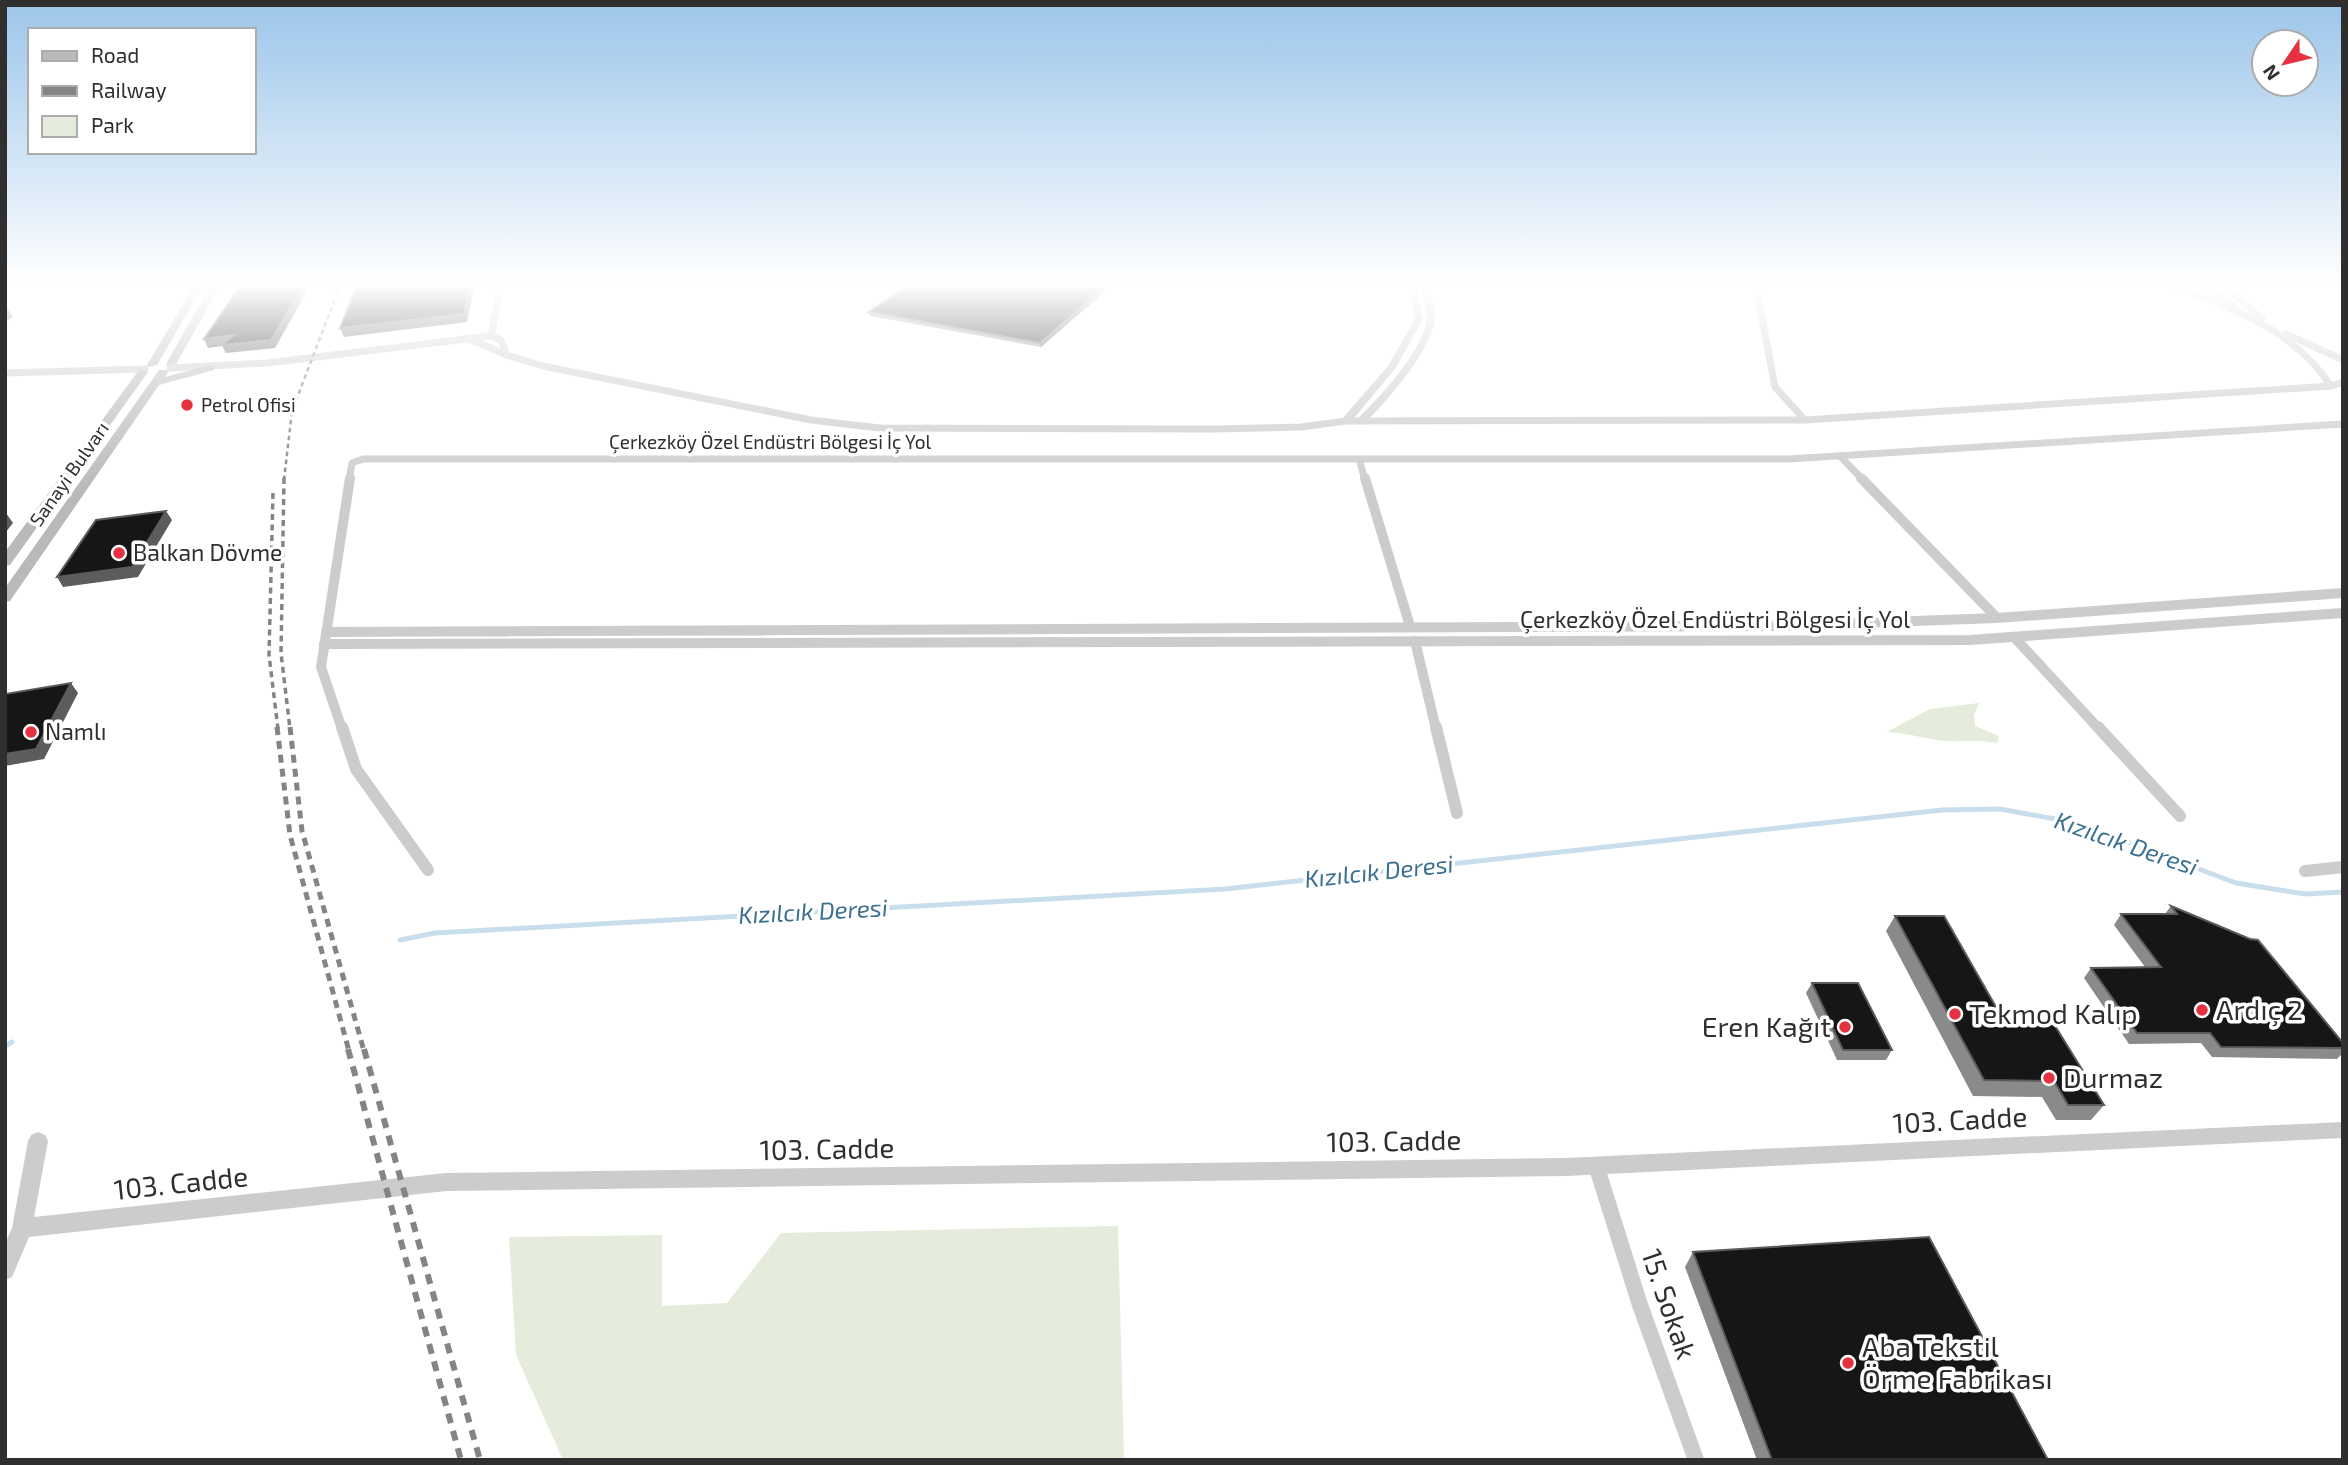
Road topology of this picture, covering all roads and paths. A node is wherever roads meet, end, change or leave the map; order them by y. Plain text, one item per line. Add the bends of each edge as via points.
1 (164, 354) edge
2 (167, 354) edge
3 (327, 354) edge
4 (1399, 354) edge
5 (1413, 354) edge
6 (1769, 354) edge
7 (2305, 354) edge
8 (508, 355) edge
9 (157, 368) junction
10 (211, 368) junction
11 (5, 373) edge
12 (155, 383) junction
13 (2343, 383) edge
14 (2331, 386) junction
15 (1805, 420) junction
16 (1346, 421) junction
17 (1360, 421) junction
18 (2343, 424) edge
19 (1840, 456) junction
20 (1359, 459) junction
21 (5, 562) edge
22 (2343, 593) edge
23 (5, 598) edge
24 (2343, 613) edge
25 (1997, 618) junction
26 (1410, 626) junction
27 (326, 632) junction
28 (2014, 637) junction
29 (1415, 641) junction
30 (324, 644) junction
31 (1457, 813) dead end
32 (2180, 816) dead end
33 (2343, 867) edge
34 (428, 870) dead end
35 (2305, 871) dead end
36 (2343, 1130) edge
37 (38, 1141) dead end
38 (1596, 1165) junction
39 (22, 1228) junction
40 (5, 1270) edge
41 (1696, 1460) edge

1 - 9 main road, Sanayi Bulvarı
2 - 9 main road, Sanayi Bulvarı
3 - 10 street
4 - 16 street
5 - 17 street via 1382,402
6 - 15 street via 1775,387
7 - 14 street via 2321,367
8 - 16 street via 543,366 843,425 1202,429
9 - 10 street
9 - 11 street
9 - 12 main road, Sanayi Bulvarı
9 - 21 main road, Sanayi Bulvarı
10 - 12 main road
12 - 23 main road, Sanayi Bulvarı
13 - 14 street
14 - 15 street
15 - 17 street
16 - 17 street
18 - 19 street, Çerkezköy Özel Endüstri Bölgesi İç Yol
19 - 20 street, Çerkezköy Özel Endüstri Bölgesi İç Yol
19 - 25 street
20 - 26 street
20 - 27 street, Çerkezköy Özel Endüstri Bölgesi İç Yol via 363,460 352,463
22 - 25 street, Çerkezköy Özel Endüstri Bölgesi İç Yol
24 - 28 street, Çerkezköy Özel Endüstri Bölgesi İç Yol
25 - 26 street, Çerkezköy Özel Endüstri Bölgesi İç Yol via 1776,625
26 - 27 street, Çerkezköy Özel Endüstri Bölgesi İç Yol
27 - 30 street, Çerkezköy Özel Endüstri Bölgesi İç Yol
28 - 29 street, Çerkezköy Özel Endüstri Bölgesi İç Yol
28 - 32 street
29 - 30 street, Çerkezköy Özel Endüstri Bölgesi İç Yol
29 - 31 street
30 - 34 street, Çerkezköy Özel Endüstri Bölgesi İç Yol via 321,667 356,769
33 - 35 street
36 - 38 street, 103. Cadde
37 - 39 street
38 - 39 street, 103. Cadde via 446,1182
38 - 41 street, 15. Sokak
39 - 40 street

